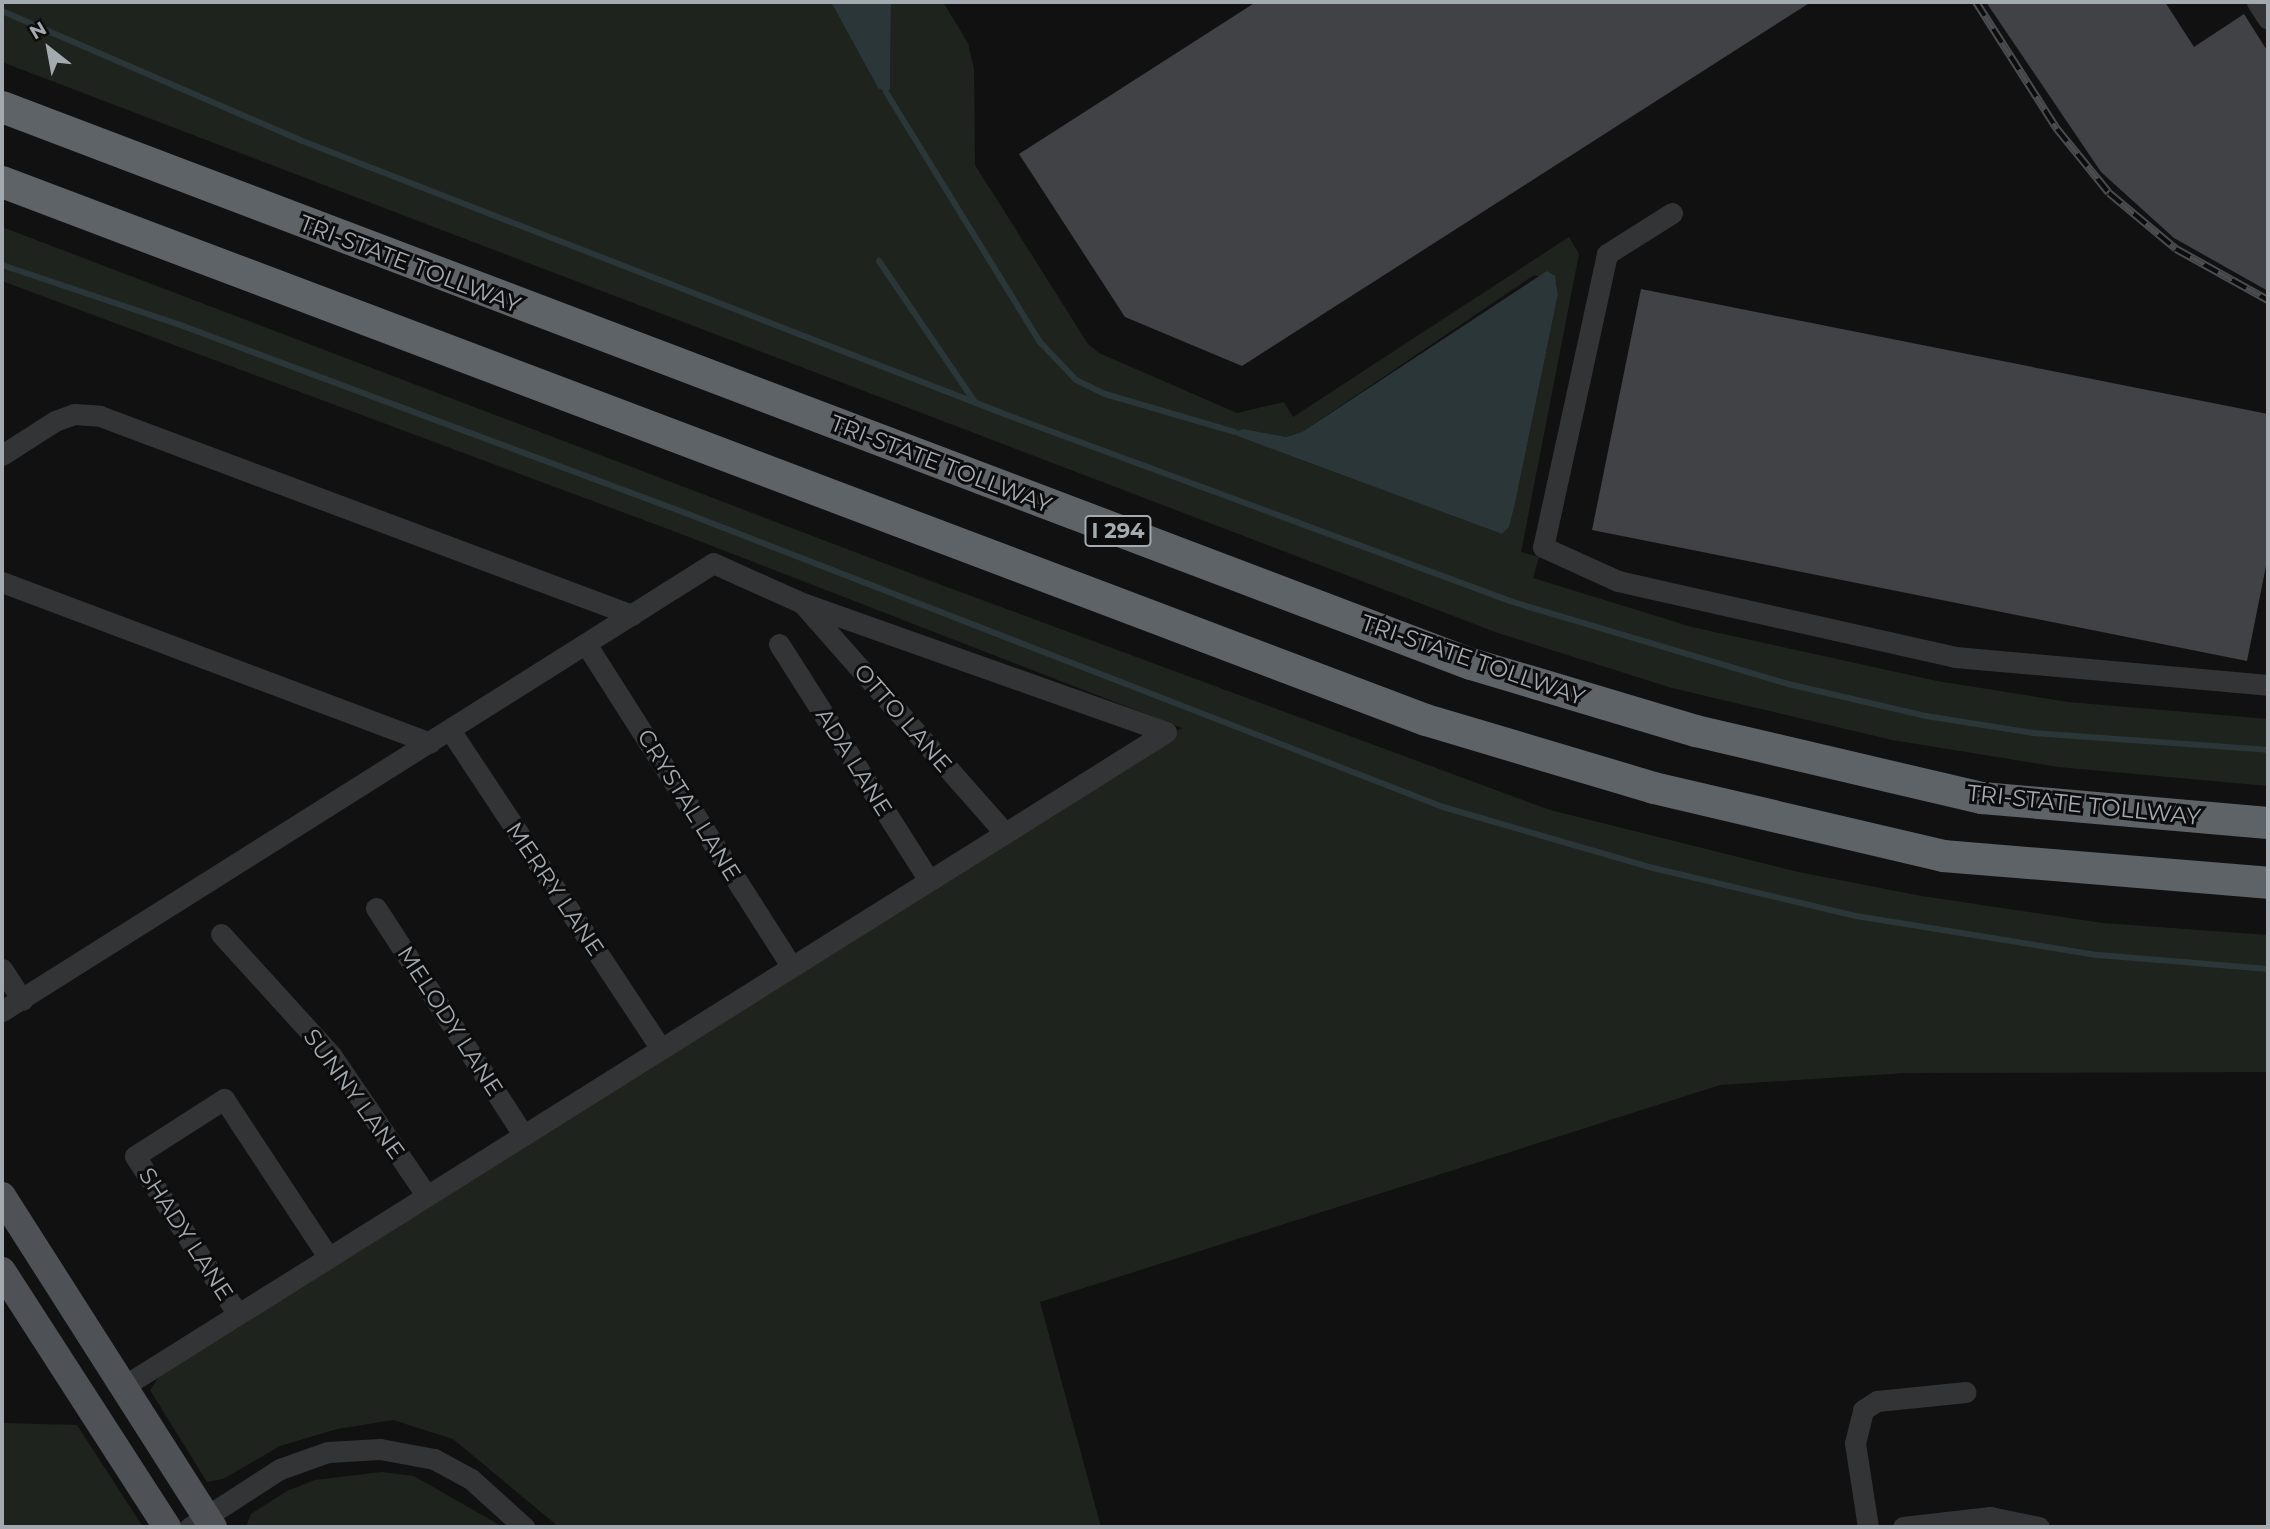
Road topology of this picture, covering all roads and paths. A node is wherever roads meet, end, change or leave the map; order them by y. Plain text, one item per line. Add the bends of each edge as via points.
1 (2257, 2) edge
2 (2268, 19) edge
3 (2, 107) edge
4 (2, 182) edge
5 (1672, 213) dead end
6 (2, 455) edge
7 (2, 582) edge
8 (802, 603) junction
9 (632, 615) junction
10 (586, 644) junction
11 (779, 644) dead end
12 (2268, 685) edge
13 (450, 730) junction
14 (430, 743) junction
15 (2268, 823) edge
16 (1004, 832) junction
17 (929, 880) junction
18 (2268, 883) edge
19 (376, 908) dead end
20 (221, 934) dead end
21 (791, 966) junction
22 (2, 969) edge
23 (22, 1000) junction
24 (2, 1011) edge
25 (660, 1047) junction
26 (523, 1134) junction
27 (426, 1195) junction
28 (2, 1196) edge
29 (328, 1257) junction
30 (2, 1271) edge
31 (237, 1313) junction
32 (124, 1386) junction
33 (1966, 1392) dead end
34 (203, 1524) edge
35 (167, 1527) edge
36 (524, 1527) edge
37 (1868, 1527) edge
38 (1903, 1527) edge
39 (2039, 1527) edge

1 - 2 lane
3 - 15 highway, TRI-STATE TOLLWAY / I 294 via 1471,664 1696,731 1982,798
4 - 18 highway via 1426,720 1654,788 1943,856
5 - 12 lane via 1607,254 1542,547 1618,581 1955,657
6 - 9 lane via 55,421 74,414 100,416
7 - 14 lane
8 - 9 lane via 713,564
8 - 16 lane, OTTO LANE
8 - 16 lane via 1166,732
9 - 10 lane
10 - 13 lane
10 - 21 lane, CRYSTAL LANE
11 - 17 lane, ADA LANE
13 - 14 lane
13 - 25 lane, MERRY LANE
14 - 23 lane
16 - 17 lane
17 - 21 lane
19 - 26 lane, MELODY LANE
20 - 27 lane, SUNNY LANE via 331,1055
21 - 25 lane
22 - 23 lane
23 - 24 lane
25 - 26 lane
26 - 27 lane
27 - 29 lane
28 - 32 main road
29 - 31 lane
29 - 31 lane, SHADY LANE via 224,1099 135,1156
30 - 35 main road
31 - 32 lane
32 - 34 main road
33 - 37 lane via 1877,1401 1863,1410 1855,1443
34 - 36 lane via 280,1469 328,1452 380,1449 434,1459 471,1479
38 - 39 lane via 1990,1517

